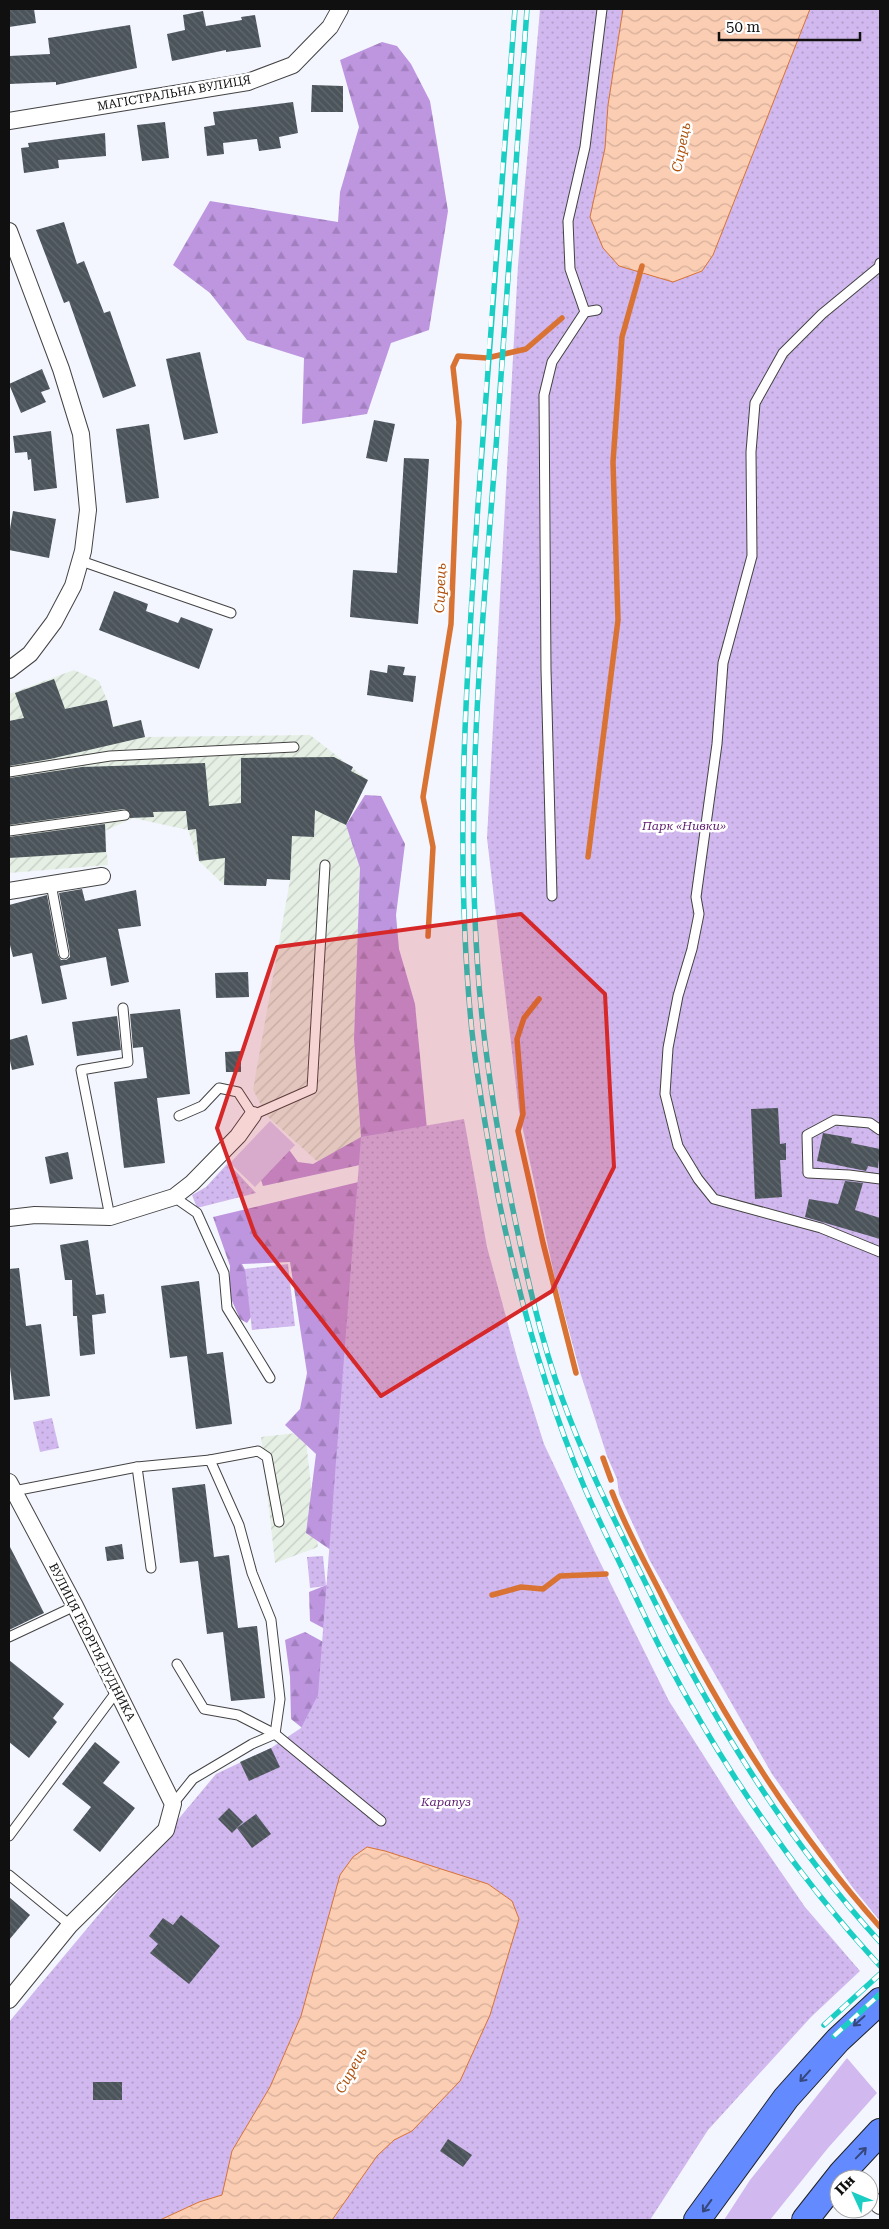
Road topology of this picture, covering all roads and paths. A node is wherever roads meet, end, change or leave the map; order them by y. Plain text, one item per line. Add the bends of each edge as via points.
1 (340, 9) edge
2 (602, 9) edge
3 (9, 121) edge
4 (9, 231) edge
5 (880, 263) edge
6 (597, 310) dead end
7 (585, 312) junction
8 (80, 561) junction
9 (232, 612) dead end
10 (9, 670) edge
11 (294, 747) dead end
12 (9, 772) edge
13 (125, 815) dead end
14 (9, 831) edge
15 (325, 865) dead end
16 (102, 876) dead end
17 (51, 884) junction
18 (9, 891) edge
19 (552, 896) dead end
20 (64, 954) dead end
21 (123, 1008) dead end
22 (253, 1115) junction
23 (179, 1116) dead end
24 (880, 1130) edge
25 (880, 1179) edge
26 (174, 1197) junction
27 (110, 1217) junction
28 (9, 1218) edge
29 (880, 1252) edge
30 (270, 1378) dead end
31 (210, 1460) junction
32 (137, 1468) junction
33 (11, 1486) edge
34 (279, 1522) dead end
35 (151, 1568) dead end
36 (75, 1606) junction
37 (9, 1637) edge
38 (177, 1664) dead end
39 (117, 1691) junction
40 (275, 1734) junction
41 (173, 1804) junction
42 (381, 1821) dead end
43 (9, 1836) edge
44 (9, 1875) edge
45 (70, 1925) junction
46 (9, 2000) edge
47 (880, 2002) edge
48 (880, 2132) edge
49 (851, 2169) edge
50 (829, 2194) edge
51 (697, 2220) edge
52 (805, 2220) edge

1 - 3 street, МАГІСТРАЛЬНА ВУЛИЦЯ via 330,27 293,64 248,82
2 - 7 lane via 585,147 568,221 570,269
4 - 8 street via 61,369 81,434 88,510
5 - 29 lane via 783,353 755,403 751,452 752,556 724,663 717,744 696,898 699,914 668,1048 665,1094 678,1146 714,1199 821,1228
6 - 7 lane
7 - 19 lane via 552,362 544,395
8 - 9 lane
8 - 10 street via 73,586 54,622 30,654
11 - 12 lane via 110,756
13 - 14 lane
15 - 22 lane via 312,1089
16 - 17 street
17 - 18 street
17 - 20 lane
21 - 27 lane via 128,1062 81,1070
22 - 23 lane via 238,1092 220,1088 202,1106
22 - 26 street via 238,1136
24 - 25 lane via 870,1123 835,1120 807,1136 808,1172
26 - 27 street
26 - 30 lane via 197,1213 224,1273 227,1308
27 - 28 street via 35,1215
31 - 32 lane
31 - 34 lane via 258,1451 267,1457
31 - 40 lane via 239,1526 252,1573 271,1620 280,1699
32 - 33 lane
32 - 35 lane
33 - 36 street, ВУЛИЦЯ ГЕОРГІЯ ДУДНИКА
36 - 37 lane
36 - 39 street, ВУЛИЦЯ ГЕОРГІЯ ДУДНИКА
38 - 40 lane via 204,1709 238,1716
39 - 41 street, ВУЛИЦЯ ГЕОРГІЯ ДУДНИКА
39 - 43 lane
40 - 41 lane via 193,1779
40 - 42 lane
41 - 45 street via 166,1830
44 - 45 lane
45 - 46 street
47 -> 51 main road via 838,2040 786,2098
49 -> 48 main road
50 - 52 main road

